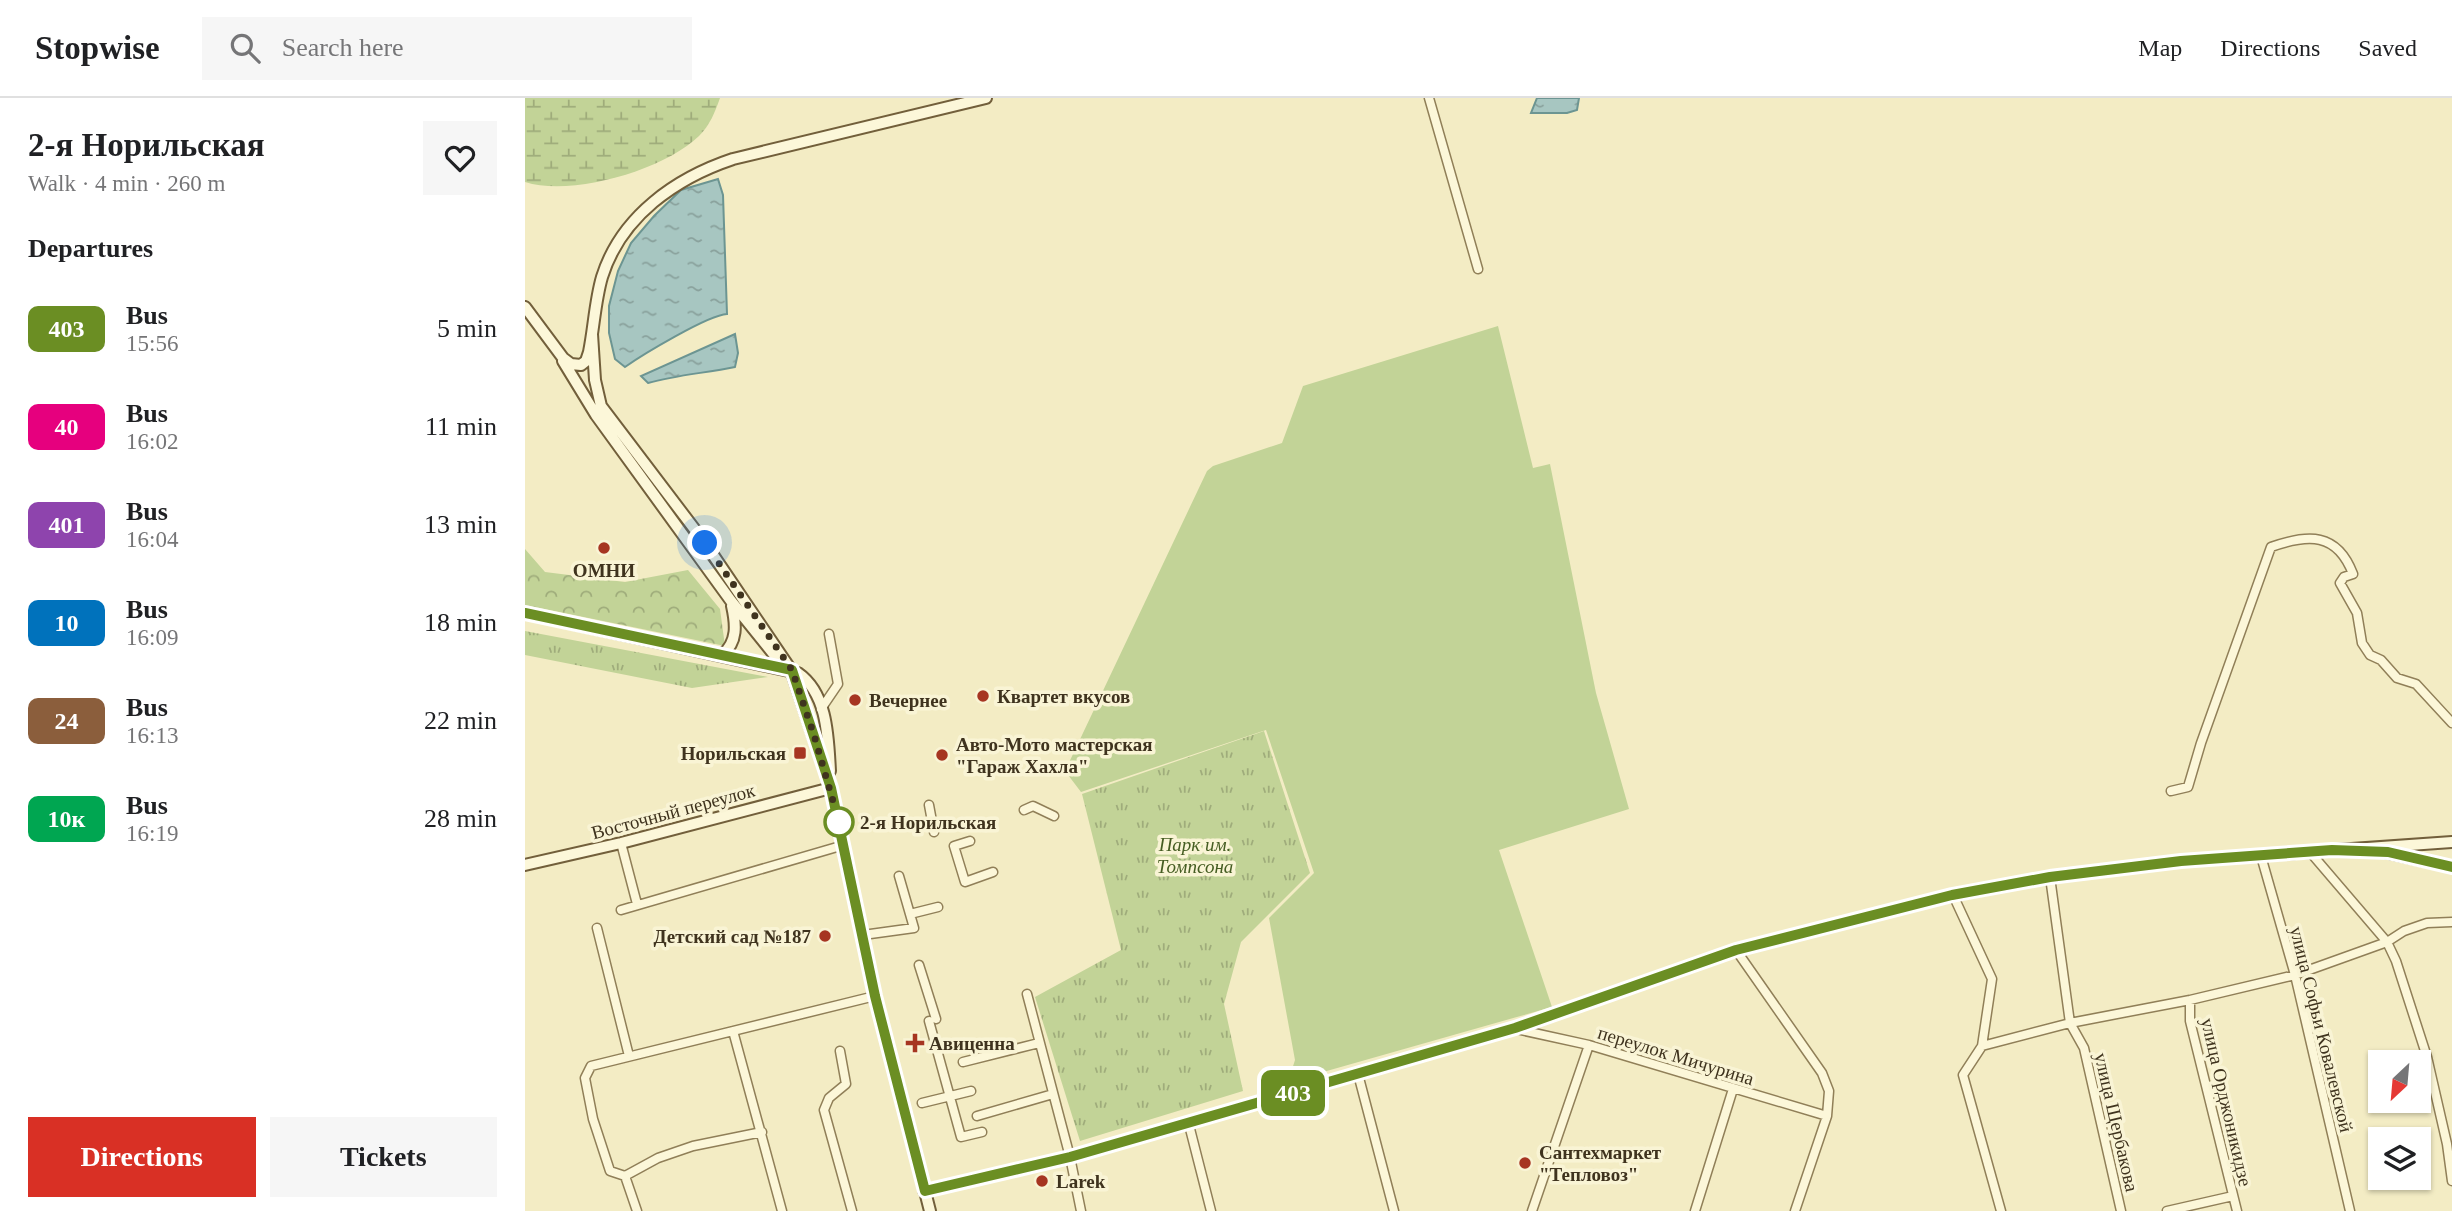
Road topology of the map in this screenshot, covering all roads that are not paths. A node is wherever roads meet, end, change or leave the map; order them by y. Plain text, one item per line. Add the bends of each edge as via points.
1 (986, 98) edge
2 (1429, 98) edge
3 (1478, 269) dead end
4 (525, 307) edge
5 (592, 334) junction
6 (555, 349) junction
7 (620, 440) junction
8 (705, 543) junction
9 (695, 550) junction
10 (731, 601) junction
11 (525, 613) edge
12 (829, 634) dead end
13 (722, 655) junction
14 (792, 670) junction
15 (821, 709) junction
16 (2452, 723) edge
17 (831, 788) junction
18 (2171, 791) dead end
19 (929, 805) dead end
20 (1024, 810) dead end
21 (1054, 816) dead end
22 (934, 832) dead end
23 (970, 841) dead end
24 (2452, 842) edge
25 (621, 843) junction
26 (844, 845) junction
27 (2332, 850) junction
28 (2310, 852) junction
29 (2261, 856) junction
30 (525, 865) edge
31 (2452, 867) edge
32 (993, 873) dead end
33 (899, 876) dead end
34 (2050, 877) junction
35 (1952, 895) junction
36 (637, 904) junction
37 (938, 907) dead end
38 (621, 910) dead end
39 (910, 914) junction
40 (2452, 922) edge
41 (597, 928) dead end
42 (863, 935) junction
43 (2386, 942) junction
44 (1736, 950) junction
45 (919, 965) dead end
46 (2295, 975) junction
47 (1027, 994) dead end
48 (875, 996) junction
49 (2190, 1000) junction
50 (2070, 1023) junction
51 (1515, 1028) junction
52 (733, 1031) junction
53 (1039, 1043) junction
54 (1589, 1045) junction
55 (1982, 1046) junction
56 (840, 1051) dead end
57 (629, 1056) junction
58 (963, 1062) dead end
59 (1358, 1074) junction
60 (1734, 1089) junction
61 (971, 1091) dead end
62 (1053, 1094) junction
63 (950, 1096) junction
64 (922, 1103) dead end
65 (978, 1116) dead end
66 (1826, 1116) junction
67 (1188, 1121) junction
68 (762, 1132) junction
69 (982, 1132) dead end
70 (1070, 1157) junction
71 (625, 1176) junction
72 (2452, 1181) edge
73 (925, 1191) junction
74 (2233, 1196) junction
75 (637, 1211) edge
76 (782, 1211) edge
77 (852, 1211) edge
78 (930, 1211) edge
79 (1081, 1211) edge
80 (1211, 1211) edge
81 (1394, 1211) edge
82 (1532, 1211) edge
83 (1695, 1211) edge
84 (1795, 1211) edge
85 (2001, 1211) edge
86 (2121, 1211) edge
87 (2167, 1211) edge
88 (2237, 1211) edge
89 (2350, 1211) edge

1 - 5 main road via 733,159 678,184 632,222 614,250 603,276
2 - 3 street
4 - 6 main road
5 - 6 main road via 589,354 581,365 568,362
5 - 7 main road via 599,400
6 - 7 main road via 596,415
7 - 8 main road
7 - 9 main road
8 - 9 main road
8 - 14 main road
9 - 10 main road
10 - 13 main road via 735,631
10 - 14 main road via 781,664
11 - 13 main road
12 - 15 street via 838,684
13 - 14 main road
14 - 15 main road via 807,679
14 - 17 main road
15 - 17 main road via 828,732
16 - 18 street via 2416,684 2397,678 2362,643 2357,613 2340,583 2353,574 2338,548 2300,537 2271,547 2191,780 2188,786
17 - 25 main road, Восточный переулок
17 - 26 main road
19 - 22 street
20 - 21 street via 1033,806
23 - 32 street via 954,846 965,882
24 - 27 main road
25 - 30 main road, Восточный переулок
25 - 36 street
26 - 36 street
26 - 42 main road
27 - 28 main road
27 - 31 main road via 2388,852
28 - 29 main road
28 - 43 street
29 - 34 main road
29 - 46 street, улица Софьи Ковалевской
33 - 39 street
34 - 35 main road
34 - 50 street, улица Щербакова
35 - 44 main road
35 - 55 street via 1991,979
36 - 38 street
37 - 39 street
39 - 42 street via 914,928
40 - 43 street via 2427,923
41 - 57 street
42 - 48 main road
43 - 46 street
43 - 72 street via 2427,1058
44 - 51 main road
44 - 66 street via 1822,1073 1829,1091
45 - 63 street
46 - 49 street
46 - 89 street, улица Софьи Ковалевской
47 - 53 street
48 - 52 street
48 - 73 main road
49 - 50 street
49 - 74 street, улица Орджоникидзе via 2190,1021
50 - 55 street
50 - 86 street, улица Щербакова via 2084,1048
51 - 54 street, переулок Мичурина
51 - 59 main road
52 - 57 street
52 - 68 street
53 - 58 street
53 - 62 street
54 - 60 street, переулок Мичурина
54 - 82 street
55 - 85 street via 1963,1075
56 - 77 street via 846,1084 829,1098 824,1110
57 - 71 street via 591,1066 586,1078 610,1171
59 - 67 main road
59 - 81 street
60 - 66 street, переулок Мичурина
60 - 83 street
61 - 63 street
62 - 65 street
62 - 70 street
63 - 64 street
63 - 69 street via 961,1137
66 - 84 street
67 - 70 main road
67 - 80 street
68 - 71 street via 693,1146 657,1158
68 - 76 street
70 - 73 main road
70 - 79 street
71 - 75 street
73 - 78 main road
74 - 87 street
74 - 88 street, улица Орджоникидзе

